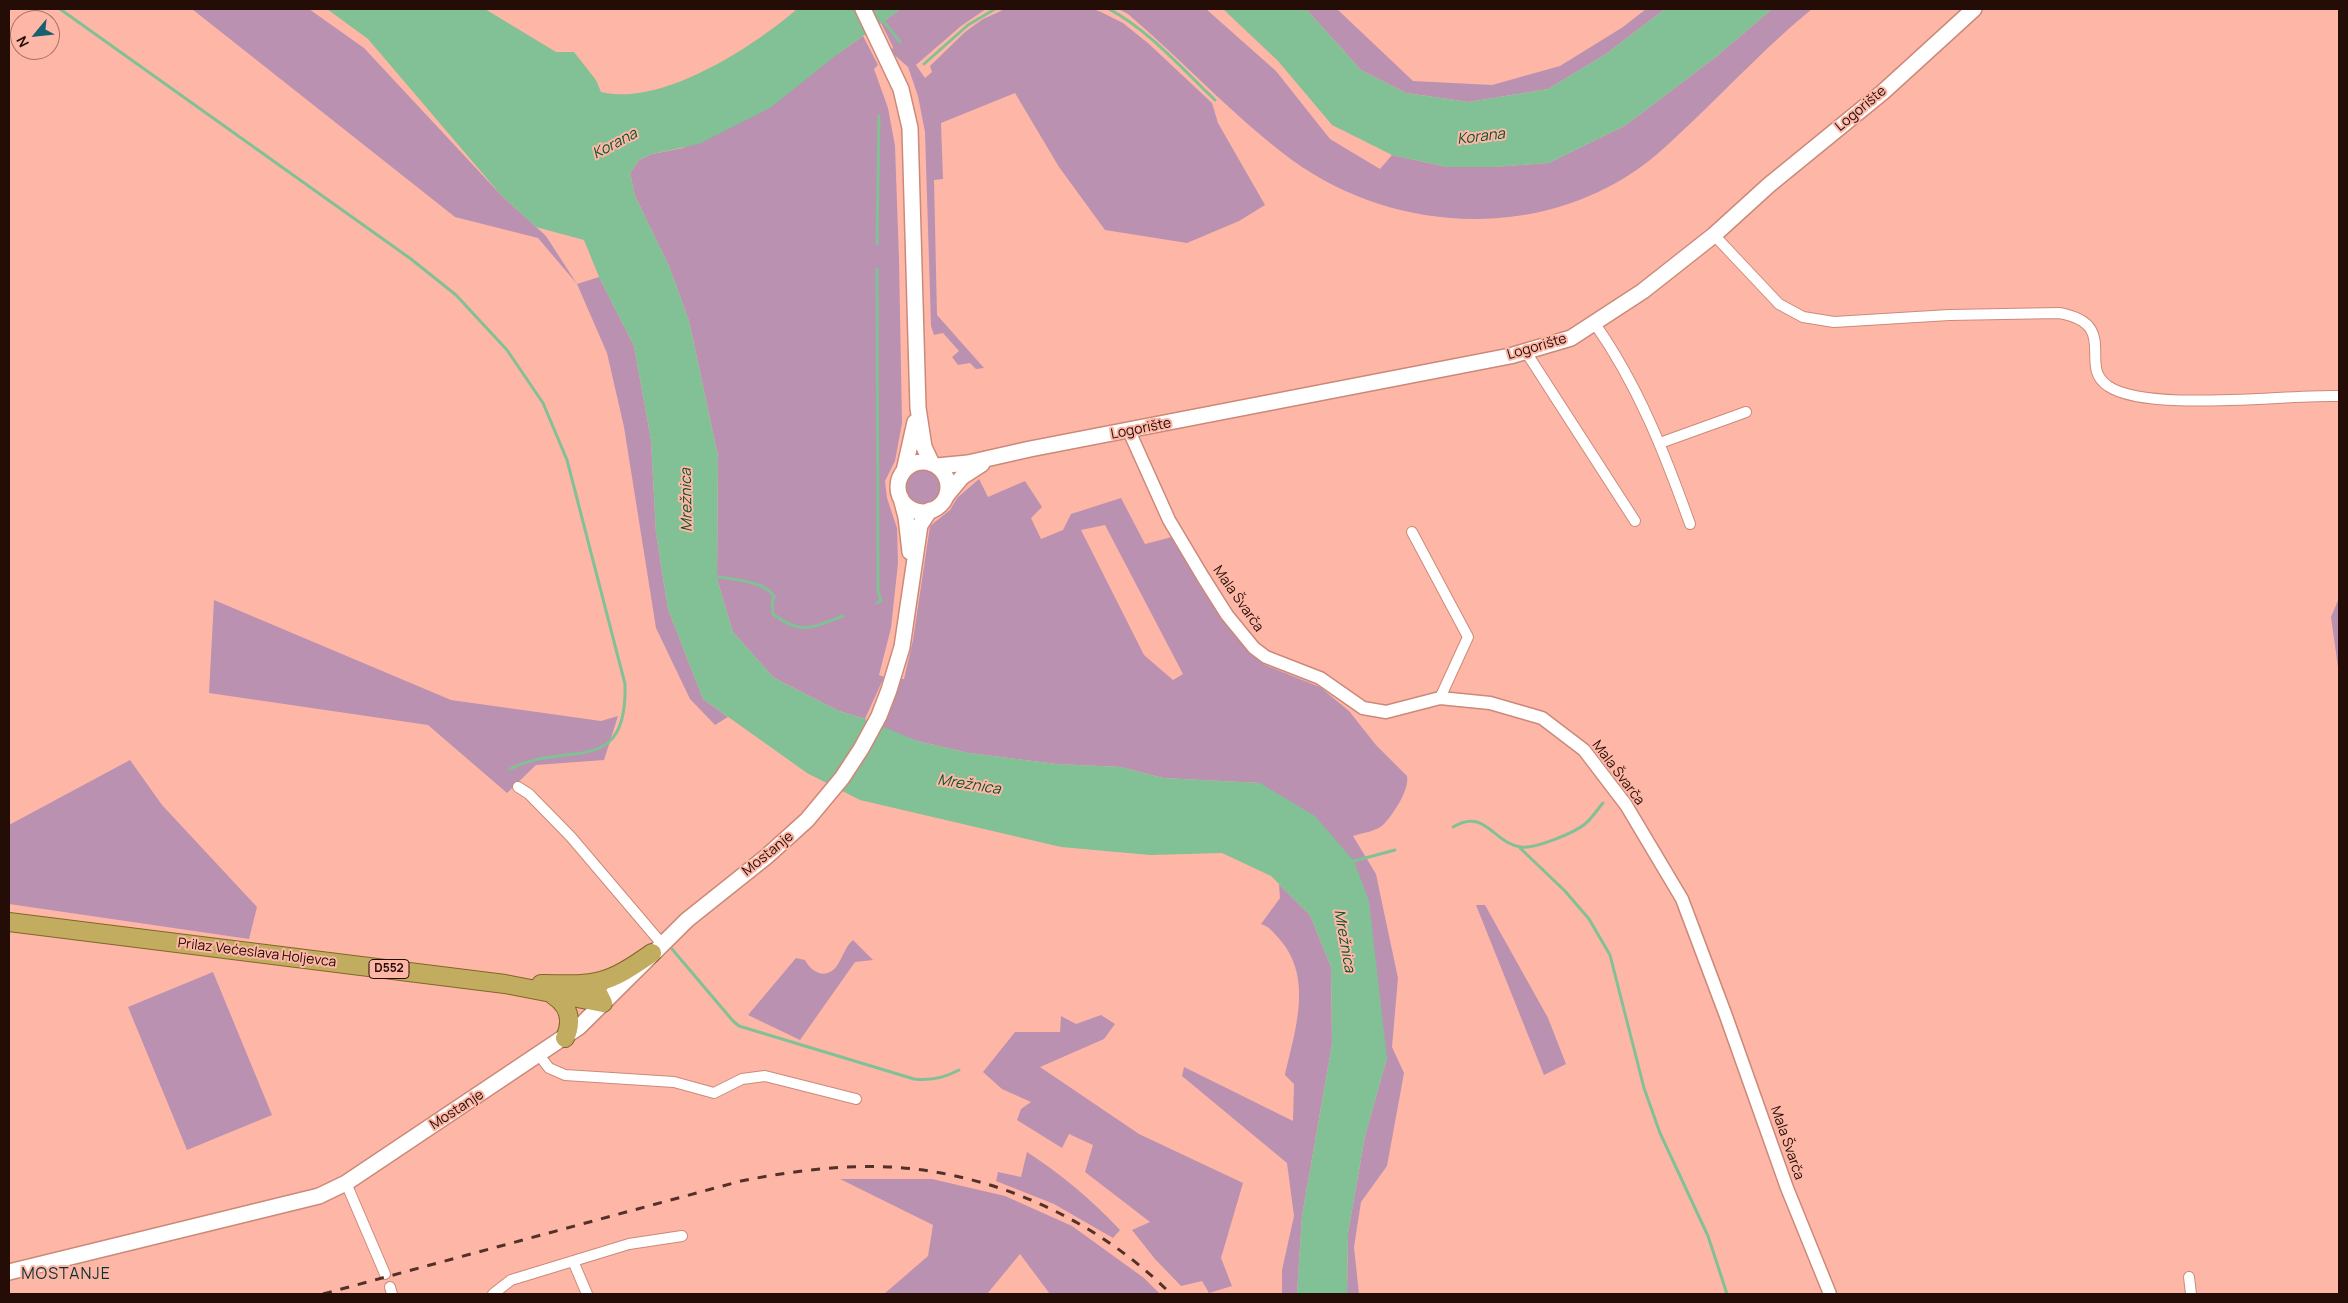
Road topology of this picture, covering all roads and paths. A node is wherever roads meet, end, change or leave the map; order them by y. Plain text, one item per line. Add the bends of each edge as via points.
1 (863, 9) edge
2 (1974, 9) edge
3 (1714, 235) junction
4 (1596, 324) junction
5 (1526, 352) junction
6 (2339, 396) edge
7 (918, 408) junction
8 (1746, 412) dead end
9 (1129, 431) junction
10 (1660, 443) junction
11 (992, 458) junction
12 (935, 465) junction
13 (904, 471) junction
14 (947, 495) junction
15 (901, 497) junction
16 (930, 510) junction
17 (1635, 521) dead end
18 (1690, 524) dead end
19 (1412, 532) dead end
20 (912, 573) junction
21 (1440, 698) junction
22 (518, 787) dead end
23 (9, 922) edge
24 (657, 948) junction
25 (505, 984) junction
26 (589, 985) junction
27 (553, 995) junction
28 (603, 1004) junction
29 (565, 1038) junction
30 (539, 1055) junction
31 (856, 1099) dead end
32 (346, 1184) junction
33 (682, 1236) dead end
34 (573, 1261) junction
35 (9, 1272) edge
36 (385, 1274) dead end
37 (2189, 1277) dead end
38 (493, 1294) edge
39 (587, 1294) edge
40 (1830, 1294) edge
41 (2191, 1294) edge

1 - 7 main road via 904,98 910,128
2 - 3 main road, Logorište via 1883,92 1769,185
3 - 4 main road, Logorište
3 - 6 street via 1779,304 1803,316 1834,322 1949,315 2074,315 2092,330 2099,379 2109,387 2136,396 2193,400
4 - 5 main road, Logorište via 1571,338
4 - 10 street via 1632,384
5 - 9 main road, Logorište
5 - 17 street
7 - 12 main road via 924,447
7 - 13 main road
8 - 10 street
9 - 11 main road, Logorište
9 - 21 street, Mala Švarča via 1170,520 1227,616 1254,648 1278,663 1320,678 1363,708 1386,712
10 - 18 street
11 - 12 main road, Logorište
11 - 14 main road, Logorište via 962,477
12 - 13 main road via 917,462
12 - 14 main road via 947,479
13 - 15 main road via 899,484
14 - 16 main road
15 - 16 main road via 916,510
15 - 20 main road
16 - 20 main road via 920,525
19 - 21 street via 1468,637
20 - 24 main road, Mostanje via 896,672 870,733 847,771 791,836
21 - 40 street, Mala Švarča via 1490,703 1542,718 1584,750 1626,805 1682,898 1787,1188
22 - 24 street via 529,794 590,858
23 - 25 highway, Prilaz Većeslava Holjevca / D552
24 - 26 highway, Prilaz Većeslava Holjevca / D552 via 613,978
24 - 28 main road, Mostanje
25 - 26 highway, Prilaz Većeslava Holjevca / D552
25 - 27 highway, Prilaz Većeslava Holjevca / D552
26 - 28 highway via 597,991
27 - 28 highway, Prilaz Većeslava Holjevca / D552
27 - 29 highway via 563,1002 568,1011
28 - 29 main road, Mostanje
29 - 30 main road, Mostanje
30 - 31 street via 549,1068 564,1074 674,1082 714,1093 742,1079 765,1076
30 - 32 main road, Mostanje
32 - 35 main road, Mostanje via 299,1202
32 - 36 street
33 - 34 street via 628,1244
34 - 38 street via 512,1280
34 - 39 street
37 - 41 street

